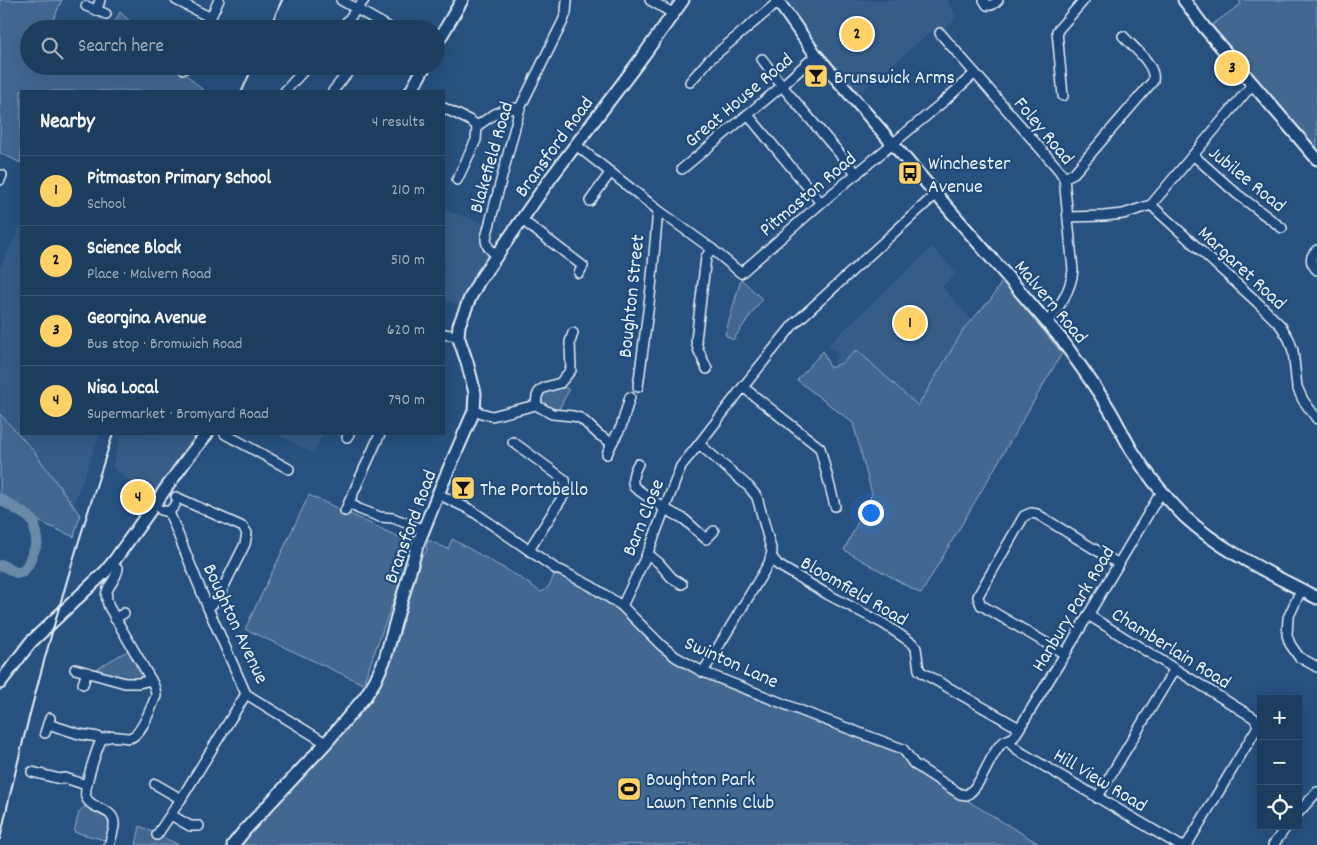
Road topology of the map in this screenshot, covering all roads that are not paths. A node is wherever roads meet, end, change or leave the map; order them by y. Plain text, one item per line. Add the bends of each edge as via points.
1 (100, 0) edge
2 (176, 0) edge
3 (219, 0) edge
4 (341, 0) edge
5 (364, 0) edge
6 (462, 0) edge
7 (567, 0) edge
8 (650, 0) edge
9 (683, 0) edge
10 (984, 0) edge
11 (998, 0) edge
12 (1084, 0) edge
13 (1184, 0) edge
14 (778, 1) edge
15 (86, 6) dead end
16 (357, 9) junction
17 (97, 10) junction
18 (106, 14) dead end
19 (674, 14) junction
20 (210, 18) joint
21 (348, 20) edge
22 (374, 20) edge
23 (445, 30) edge
24 (940, 33) dead end
25 (1123, 36) dead end
26 (816, 55) junction
27 (762, 59) dead end
28 (975, 74) junction
29 (300, 75) edge
30 (346, 75) edge
31 (420, 75) edge
32 (690, 82) dead end
33 (1252, 85) junction
34 (782, 86) junction
35 (286, 90) edge
36 (334, 90) edge
37 (412, 90) edge
38 (1063, 96) dead end
39 (445, 108) edge
40 (520, 108) junction
41 (748, 115) junction
42 (477, 126) junction
43 (892, 144) junction
44 (576, 145) junction
45 (1192, 155) junction
46 (1317, 159) edge
47 (682, 169) dead end
48 (610, 173) junction
49 (857, 174) junction
50 (1064, 178) junction
51 (457, 180) dead end
52 (936, 194) junction
53 (590, 201) dead end
54 (821, 203) junction
55 (1151, 204) junction
56 (658, 210) junction
57 (1068, 217) junction
58 (522, 220) junction
59 (1282, 228) dead end
60 (712, 249) junction
61 (1317, 250) edge
62 (497, 255) junction
63 (1317, 270) edge
64 (579, 274) dead end
65 (1047, 323) junction
66 (445, 334) edge
67 (458, 336) junction
68 (560, 342) dead end
69 (707, 369) dead end
70 (638, 387) dead end
71 (743, 387) junction
72 (625, 402) dead end
73 (536, 405) junction
74 (474, 411) junction
75 (1317, 419) edge
76 (206, 435) edge
77 (227, 435) edge
78 (380, 435) edge
79 (513, 442) dead end
80 (612, 443) junction
81 (699, 444) junction
82 (607, 454) dead end
83 (638, 464) dead end
84 (289, 469) dead end
85 (1163, 492) junction
86 (438, 494) junction
87 (835, 506) dead end
88 (665, 509) junction
89 (424, 530) junction
90 (714, 531) dead end
91 (529, 550) junction
92 (647, 553) junction
93 (771, 556) junction
94 (1119, 564) junction
95 (116, 565) junction
96 (682, 584) dead end
97 (1301, 590) junction
98 (1317, 598) edge
99 (622, 606) junction
100 (208, 608) junction
101 (124, 613) dead end
102 (1088, 616) junction
103 (115, 619) junction
104 (1066, 654) junction
105 (1317, 667) edge
106 (75, 669) dead end
107 (1174, 670) junction
108 (86, 672) junction
109 (703, 672) junction
110 (151, 680) junction
111 (0, 683) edge
112 (84, 684) dead end
113 (246, 694) junction
114 (48, 725) dead end
115 (1019, 728) junction
116 (101, 740) junction
117 (1009, 740) junction
118 (326, 743) junction
119 (32, 772) dead end
120 (155, 784) dead end
121 (86, 785) junction
122 (1317, 792) edge
123 (1097, 798) junction
124 (181, 799) junction
125 (1302, 809) edge
126 (170, 815) junction
127 (199, 826) dead end
128 (1284, 830) edge
129 (157, 835) dead end
130 (1184, 844) edge
131 (109, 845) edge
132 (233, 845) edge
133 (1273, 845) edge

1 - 17 street
2 - 20 street
3 - 20 street
4 - 16 street
5 - 16 street
6 - 23 main road
7 - 40 street, Blakefield Road via 566,13
8 - 19 street
9 - 19 main road, Bransford Road
10 - 11 street via 990,6
12 - 38 street via 1057,31
13 - 33 main road
14 - 26 main road, Malvern Road
14 - 32 street via 709,60
15 - 17 street
16 - 21 street
16 - 22 street
17 - 18 street
19 - 44 main road, Bransford Road
24 - 28 street, Foley Road
25 - 50 street via 1152,70 1154,81 1074,173
26 - 34 street, Great House Road
26 - 43 main road, Malvern Road
27 - 34 street
28 - 43 street, Pitmaston Road
28 - 50 street, Foley Road
29 - 35 street
30 - 36 street
31 - 37 main road
33 - 45 street
33 - 46 main road
34 - 41 street, Great House Road
34 - 49 street
39 - 42 street
40 - 42 street via 505,109
40 - 62 street, Blakefield Road via 486,238 488,249
41 - 47 street, Great House Road
41 - 54 street
42 - 51 street via 476,140
43 - 49 street, Pitmaston Road
43 - 52 main road, Malvern Road
44 - 48 street
44 - 58 main road, Bransford Road
45 - 55 street
45 - 59 street, Jubilee Road
48 - 53 street
48 - 56 street
49 - 54 street, Pitmaston Road
50 - 57 street, Foley Road
52 - 65 main road, Malvern Road
52 - 71 street via 793,325
54 - 60 street, Pitmaston Road via 741,273
55 - 57 street via 1123,214
55 - 75 street, Margaret Road via 1281,326 1293,351 1297,387
56 - 60 street
56 - 70 street, Boughton Street
57 - 65 street, Foley Road via 1072,281 1061,305
58 - 62 main road, Bransford Road
58 - 64 street via 583,266
60 - 69 street via 706,257 696,340
61 - 63 street via 1311,261
62 - 67 main road, Bransford Road via 470,298
65 - 85 main road, Malvern Road via 1098,390 1131,449
66 - 67 street
67 - 74 main road, Bransford Road via 475,393
68 - 73 street via 572,338 571,370 560,383 540,390
71 - 81 street
71 - 87 street via 820,448
72 - 80 street via 621,427
73 - 74 street via 492,416
73 - 80 street via 552,414 580,418
74 - 86 main road, Bransford Road
76 - 95 main road
77 - 84 street
78 - 89 street via 347,507 394,518
79 - 91 street via 565,480 566,486 562,498
80 - 82 street
81 - 88 street, Barn Close via 681,466
81 - 93 street via 750,487 757,497
83 - 88 street via 633,475 634,487
85 - 94 street, Hanbury Park Road
85 - 97 main road, Malvern Road via 1185,517 1208,535 1235,554
86 - 89 main road, Bransford Road
86 - 91 street, Swinton Lane via 471,510
88 - 90 street via 706,539
88 - 92 street, Barn Close
89 - 118 main road, Bransford Road via 385,659 375,681
91 - 99 street, Swinton Lane
92 - 96 street
92 - 99 street, Barn Close
93 - 109 street
93 - 115 street, Bloomfield Road via 778,565 912,643 916,648 919,670 923,673
94 - 102 street, Hanbury Park Road
94 - 104 street via 1037,514 1024,516 978,597 981,605
95 - 103 street via 115,578 106,592
95 - 111 main road via 30,643
97 - 98 main road, Malvern Road
97 - 105 street via 1288,618 1287,635 1299,657
99 - 109 street, Swinton Lane via 662,646
100 - 100 street, Boughton Avenue via 172,502 243,527 247,533 245,544 217,600
100 - 113 street, Boughton Avenue
101 - 103 street
102 - 104 street, Hanbury Park Road
102 - 107 street, Chamberlain Road
103 - 110 street
104 - 115 street, Hanbury Park Road
106 - 108 street
107 - 123 street
107 - 130 street, Chamberlain Road via 1254,718 1257,723 1257,728
108 - 110 street via 125,684
108 - 112 street
109 - 117 street, Swinton Lane via 903,749 914,764 960,794 967,795 972,791 1000,745
110 - 116 street via 156,696 140,731 130,738 114,735
113 - 118 street, Boughton Avenue
113 - 124 street
114 - 116 street
115 - 117 street, Hanbury Park Road
116 - 121 street
117 - 123 street, Hill View Road via 1022,753
118 - 132 main road, Bransford Road
119 - 121 street
120 - 124 street
121 - 131 street via 84,794 90,804 108,812 114,820
122 - 125 street
123 - 130 street, Hill View Road
124 - 126 street
126 - 127 street via 190,826
126 - 129 street
128 - 133 street

